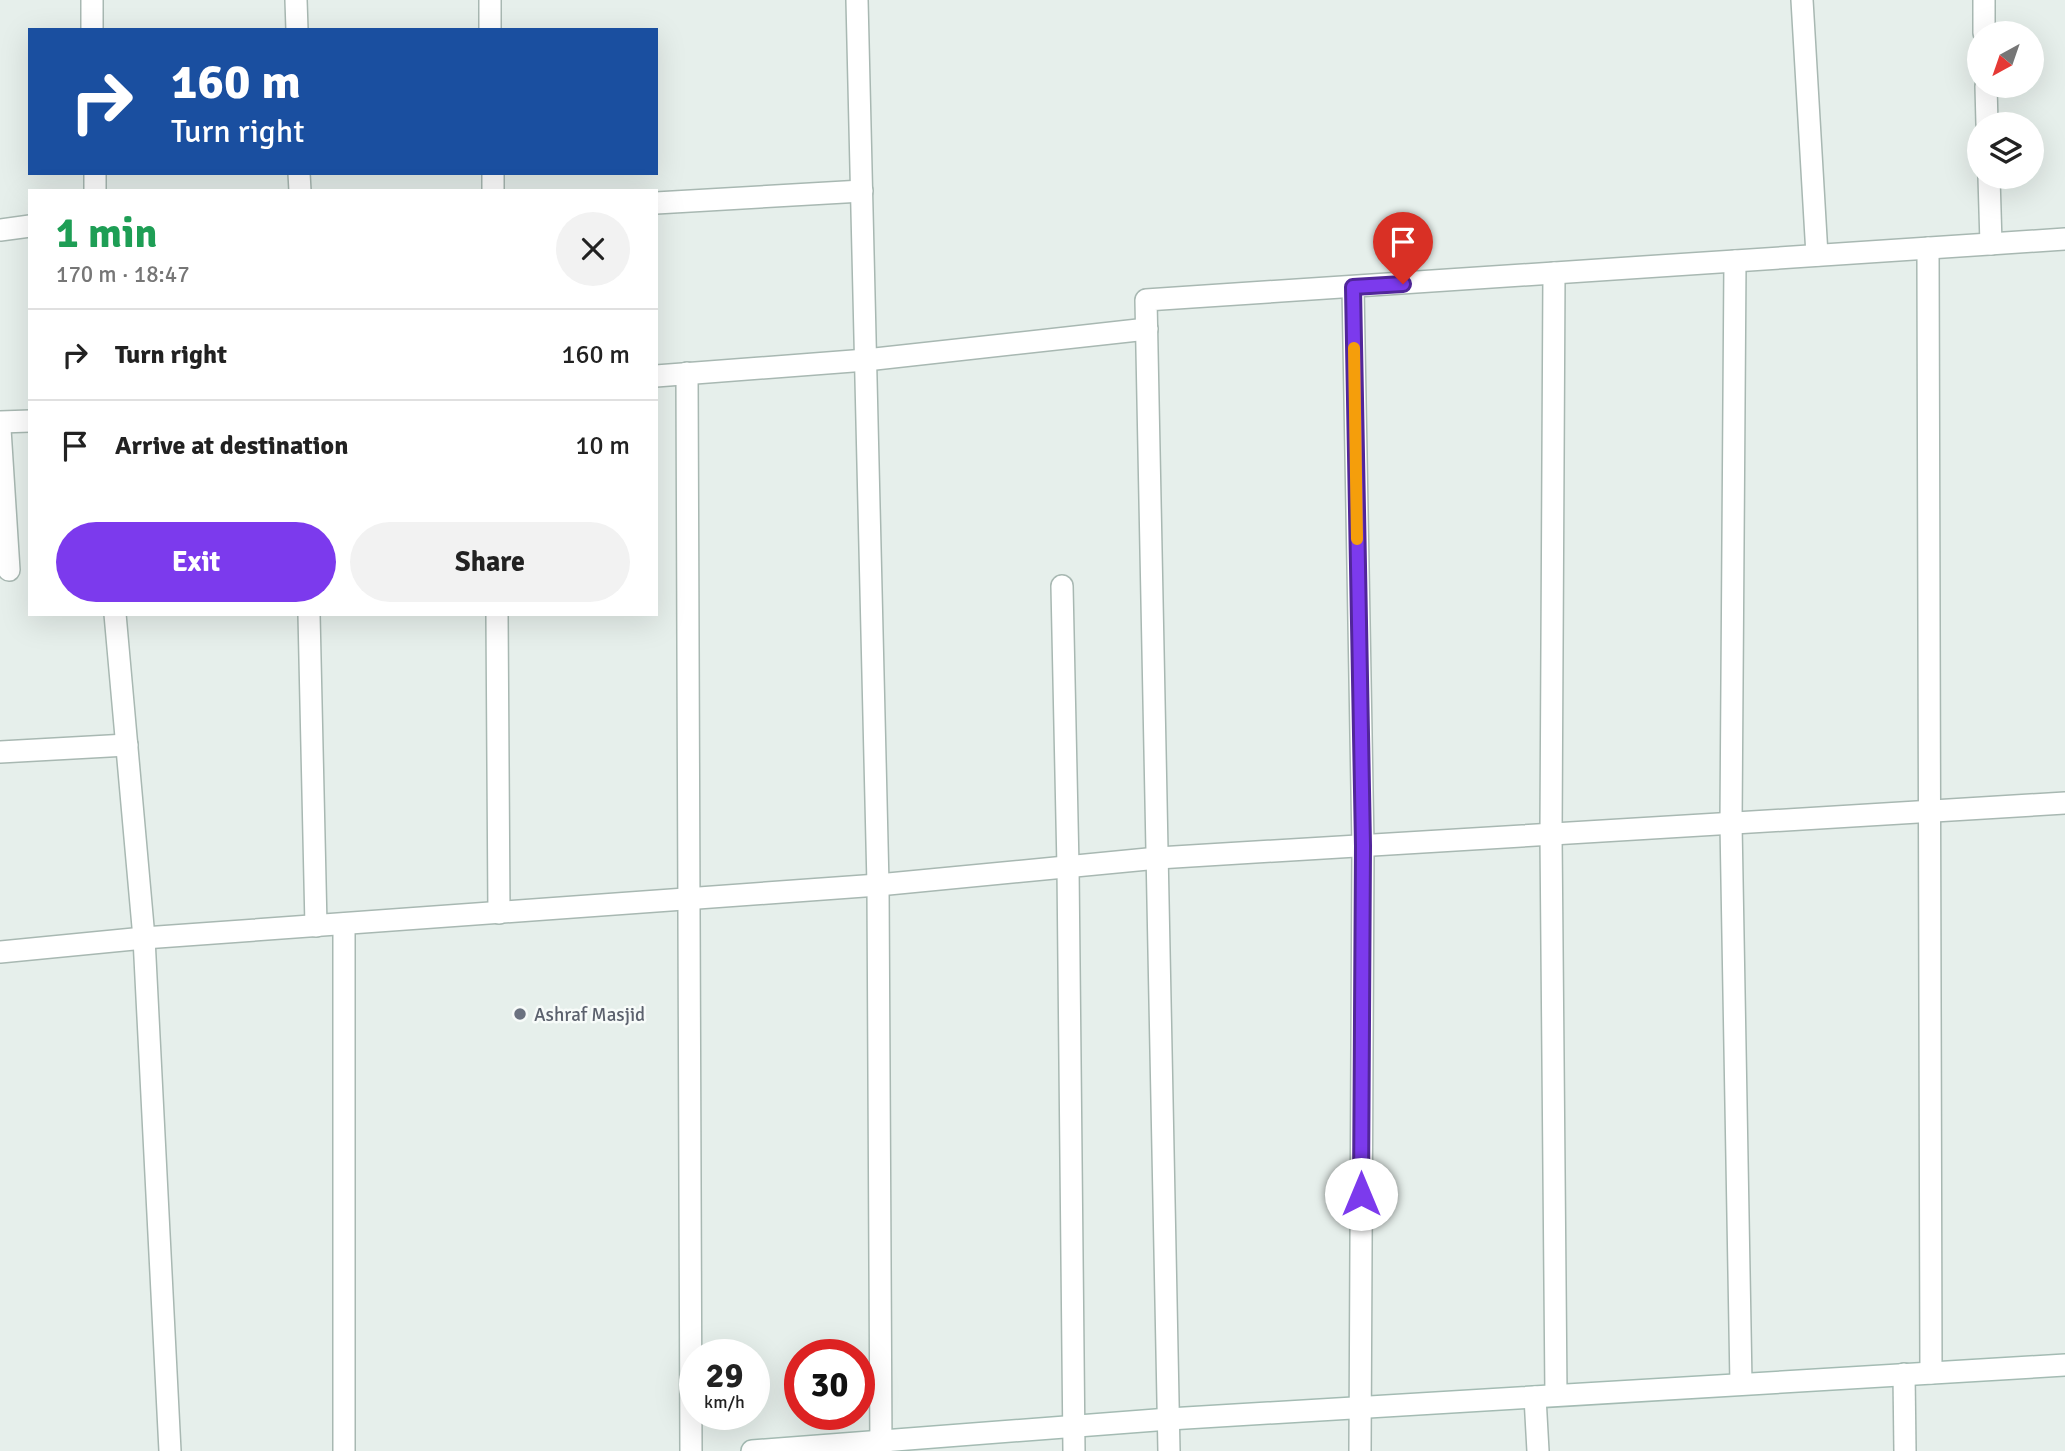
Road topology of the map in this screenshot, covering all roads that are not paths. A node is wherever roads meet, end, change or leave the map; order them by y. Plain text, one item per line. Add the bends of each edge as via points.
1 (92, 0) edge
2 (296, 0) edge
3 (490, 0) edge
4 (858, 0) edge
5 (1802, 0) edge
6 (1983, 0) edge
7 (1984, 21) edge
8 (92, 28) edge
9 (297, 28) edge
10 (490, 28) edge
11 (1989, 189) edge
12 (862, 191) junction
13 (658, 203) edge
14 (28, 226) edge
15 (0, 230) edge
16 (2065, 239) edge
17 (1991, 244) junction
18 (1928, 248) junction
19 (1817, 255) junction
20 (1735, 261) junction
21 (1553, 273) junction
22 (1353, 287) junction
23 (1147, 329) junction
24 (866, 360) junction
25 (687, 373) junction
26 (658, 376) edge
27 (28, 421) edge
28 (0, 422) edge
29 (0, 429) edge
30 (13, 570) edge
31 (1062, 586) dead end
32 (115, 616) edge
33 (309, 616) edge
34 (498, 616) edge
35 (127, 745) junction
36 (0, 752) edge
37 (2065, 803) edge
38 (1928, 813) junction
39 (1731, 824) junction
40 (1550, 835) junction
41 (1363, 846) junction
42 (1158, 858) junction
43 (1068, 867) junction
44 (878, 885) junction
45 (688, 899) junction
46 (499, 913) junction
47 (344, 924) junction
48 (316, 926) junction
49 (144, 939) junction
50 (0, 952) edge
51 (2065, 1365) edge
52 (1931, 1373) junction
53 (1904, 1374) junction
54 (1741, 1384) junction
55 (1546, 1396) junction
56 (1360, 1407) junction
57 (1169, 1419) junction
58 (1074, 1426) junction
59 (881, 1446) edge
60 (170, 1451) edge
61 (344, 1451) edge
62 (691, 1451) edge
63 (752, 1451) edge
64 (1074, 1451) edge
65 (1169, 1451) edge
66 (1360, 1451) edge
67 (1538, 1451) edge
68 (1905, 1451) edge

1 - 8 street
2 - 9 street
3 - 10 street
4 - 12 street
5 - 19 street
6 - 7 street
11 - 17 street
12 - 13 street
12 - 24 street
14 - 15 street
16 - 17 street
17 - 18 street
18 - 19 street
18 - 38 street
19 - 20 street
20 - 21 street
20 - 39 street
21 - 22 street
21 - 40 street
22 - 23 street via 1146,300
22 - 41 street
23 - 24 street
23 - 42 street
24 - 25 street
24 - 44 street
25 - 26 street
25 - 45 street
27 - 28 street
29 - 30 street
31 - 43 street
32 - 35 street
33 - 48 street
34 - 46 street
35 - 36 street
35 - 49 street
37 - 38 street
38 - 39 street
38 - 52 street
39 - 40 street
39 - 54 street
40 - 41 street
40 - 55 street
41 - 42 street
41 - 56 street
42 - 43 street
42 - 57 street
43 - 44 street
43 - 58 street
44 - 45 street
44 - 59 street
45 - 46 street
45 - 62 street
46 - 47 street
47 - 48 street
47 - 61 street
48 - 49 street
49 - 50 street
49 - 60 street
51 - 52 street
52 - 53 street
53 - 54 street
53 - 68 street
54 - 55 street
55 - 56 street
55 - 67 street
56 - 57 street
56 - 66 street
57 - 58 street
57 - 65 street
58 - 59 street
58 - 64 street
59 - 63 street

